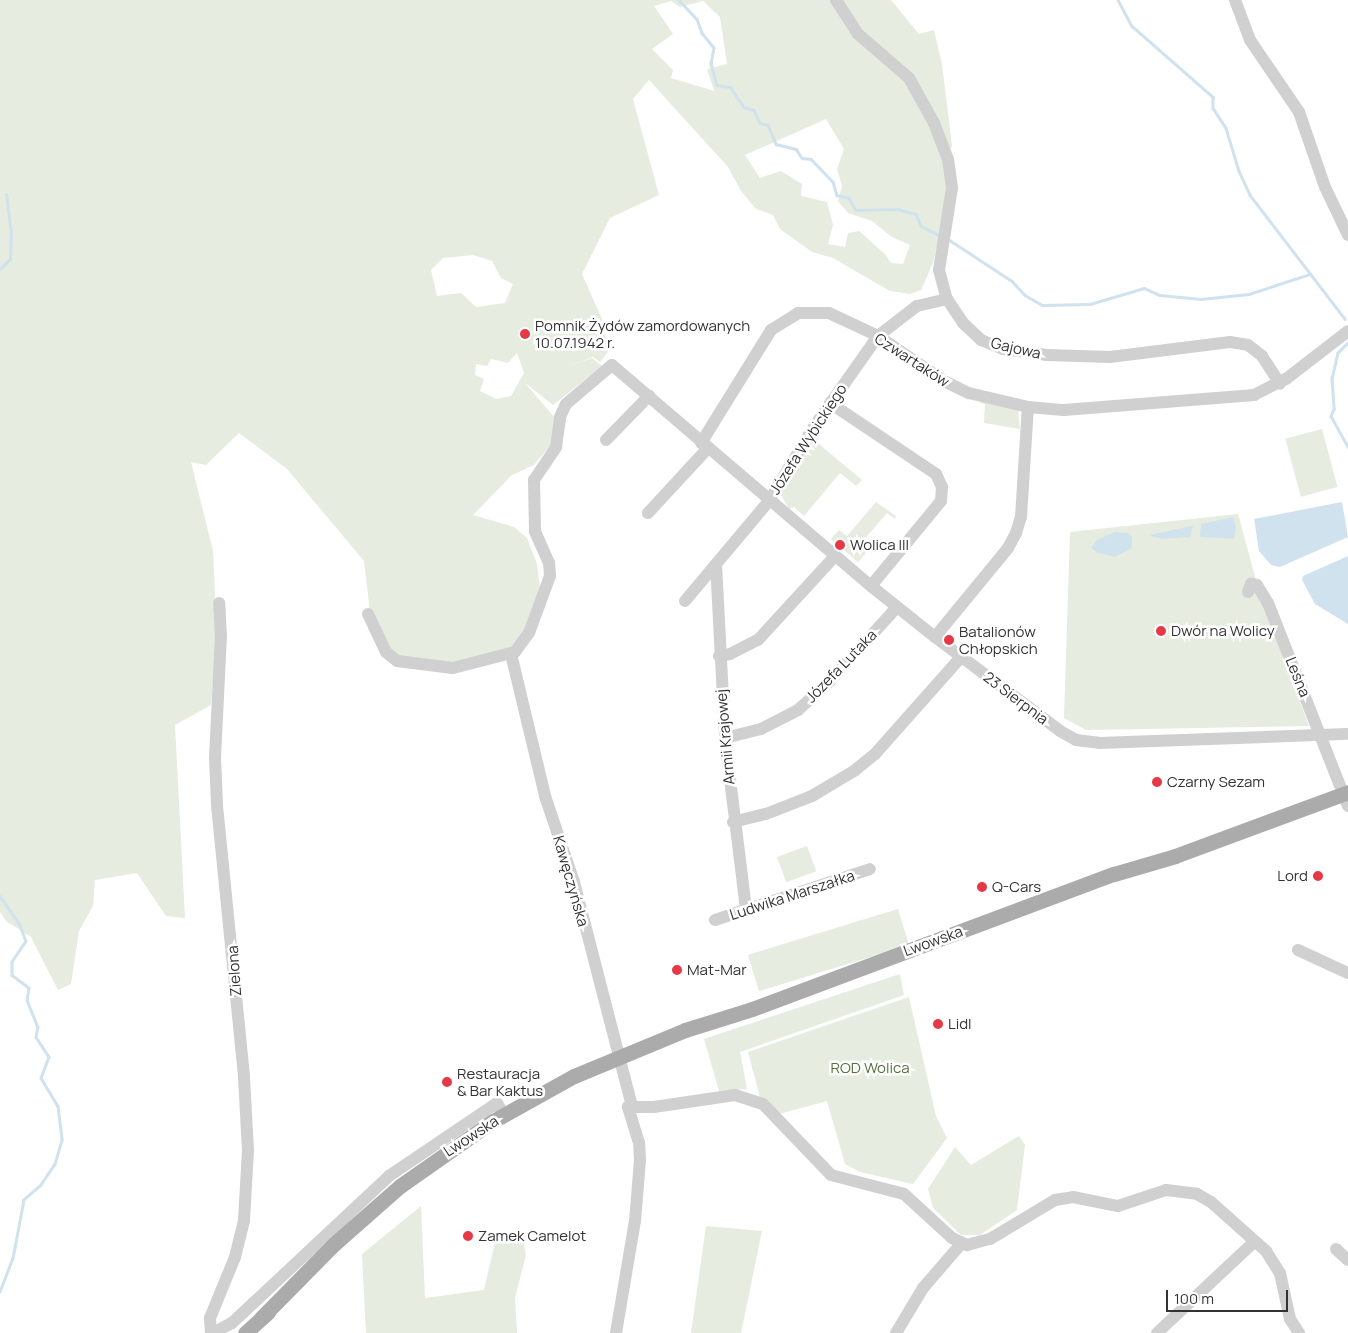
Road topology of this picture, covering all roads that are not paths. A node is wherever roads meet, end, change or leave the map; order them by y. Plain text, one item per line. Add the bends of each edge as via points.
1 (836, 0) edge
2 (1234, 0) edge
3 (1348, 236) edge
4 (947, 299) junction
5 (1348, 331) edge
6 (878, 336) junction
7 (1280, 384) junction
8 (649, 396) junction
9 (830, 402) junction
10 (1028, 407) junction
11 (606, 440) dead end
12 (704, 445) junction
13 (769, 501) junction
14 (648, 513) dead end
15 (835, 556) junction
16 (716, 564) junction
17 (871, 586) junction
18 (1248, 592) dead end
19 (685, 600) dead end
20 (219, 603) dead end
21 (897, 607) junction
22 (368, 614) dead end
23 (935, 637) junction
24 (511, 654) junction
25 (719, 656) junction
26 (961, 656) junction
27 (1320, 734) junction
28 (1343, 734) edge
29 (725, 738) junction
30 (1327, 752) junction
31 (1345, 792) edge
32 (733, 822) junction
33 (870, 869) dead end
34 (746, 909) junction
35 (715, 920) dead end
36 (1298, 950) dead end
37 (1348, 973) edge
38 (621, 1060) junction
39 (630, 1107) junction
40 (504, 1115) junction
41 (1254, 1241) junction
42 (961, 1244) junction
43 (1336, 1249) dead end
44 (1348, 1260) edge
45 (261, 1318) junction
46 (212, 1333) edge
47 (245, 1333) edge
48 (616, 1333) edge
49 (896, 1333) edge
50 (1157, 1333) edge
51 (1299, 1333) edge

1 - 4 street, Gajowa via 858,34 909,78 930,114 948,160 952,181 950,214 939,270
2 - 3 street via 1250,40 1299,112 1325,187
4 - 6 street, Józefa Wybickiego via 917,306
4 - 7 street, Gajowa via 963,323 981,340 1003,349 1047,355 1110,357 1230,342 1248,345 1262,356
5 - 7 street
6 - 9 street, Józefa Wybickiego
6 - 10 street, Czwartaków via 956,388
6 - 12 street, Czwartaków via 829,313 798,314 782,321 771,330
7 - 10 street, Czwartaków via 1241,398 1092,410
8 - 11 street
8 - 12 street, 23 Sierpnia
8 - 24 street, 23 Sierpnia via 612,365 566,404 560,417 556,447 534,480 535,532 549,563 550,576 525,640
9 - 13 street, Józefa Wybickiego
9 - 17 street via 936,474 942,486 941,501
10 - 23 street via 1021,517 1016,533 1008,548
12 - 13 street, 23 Sierpnia
12 - 14 street
13 - 15 street, 23 Sierpnia
13 - 16 street, Józefa Wybickiego
15 - 17 street, 23 Sierpnia
15 - 25 street via 758,640
16 - 19 street, Józefa Wybickiego
16 - 25 street, Armii Krajowej
17 - 21 street, 23 Sierpnia
18 - 27 street, Leśna via 1251,584 1257,585 1268,603
20 - 46 street, Zielona via 217,804 244,1076 248,1151 244,1220 235,1257 210,1318
21 - 23 street, 23 Sierpnia
21 - 29 street, Józefa Lutaka via 829,682 798,710 761,729
22 - 24 street via 386,652 397,661 453,668
23 - 26 street, 23 Sierpnia
24 - 38 street, Kawęczyńska via 548,805 574,882
25 - 29 street, Armii Krajowej
26 - 27 street, 23 Sierpnia via 1060,731 1088,743
26 - 32 street via 875,754 854,770 788,806
27 - 28 street, 23 Sierpnia
27 - 30 street, Leśna
28 - 30 street, 23 Sierpnia
29 - 32 street, Armii Krajowej
30 - 31 street, Leśna
31 - 38 main road, Lwowska via 1175,856 1114,874
32 - 34 street, Armii Krajowej
33 - 34 street, Ludwika Marszałka
34 - 35 street, Ludwika Marszałka
36 - 37 street
38 - 39 street, Kawęczyńska
38 - 40 main road, Lwowska via 542,1092
38 - 45 main road, Lwowska via 524,1112 449,1160 368,1223
39 - 42 street via 654,1107 735,1094 752,1098 780,1118 831,1175 904,1194
39 - 48 street, Kawęczyńska via 640,1160 636,1221
40 - 45 main road, Lwowska via 440,1156 378,1205 322,1255
40 - 46 street via 498,1103 389,1176 232,1323
41 - 42 street via 1204,1198 1174,1189 1118,1206 1074,1197 1055,1200 990,1239 973,1245
41 - 50 street
41 - 51 street via 1266,1251 1280,1274 1290,1319
42 - 49 street via 923,1288
43 - 44 street
45 - 47 main road, Lwowska

